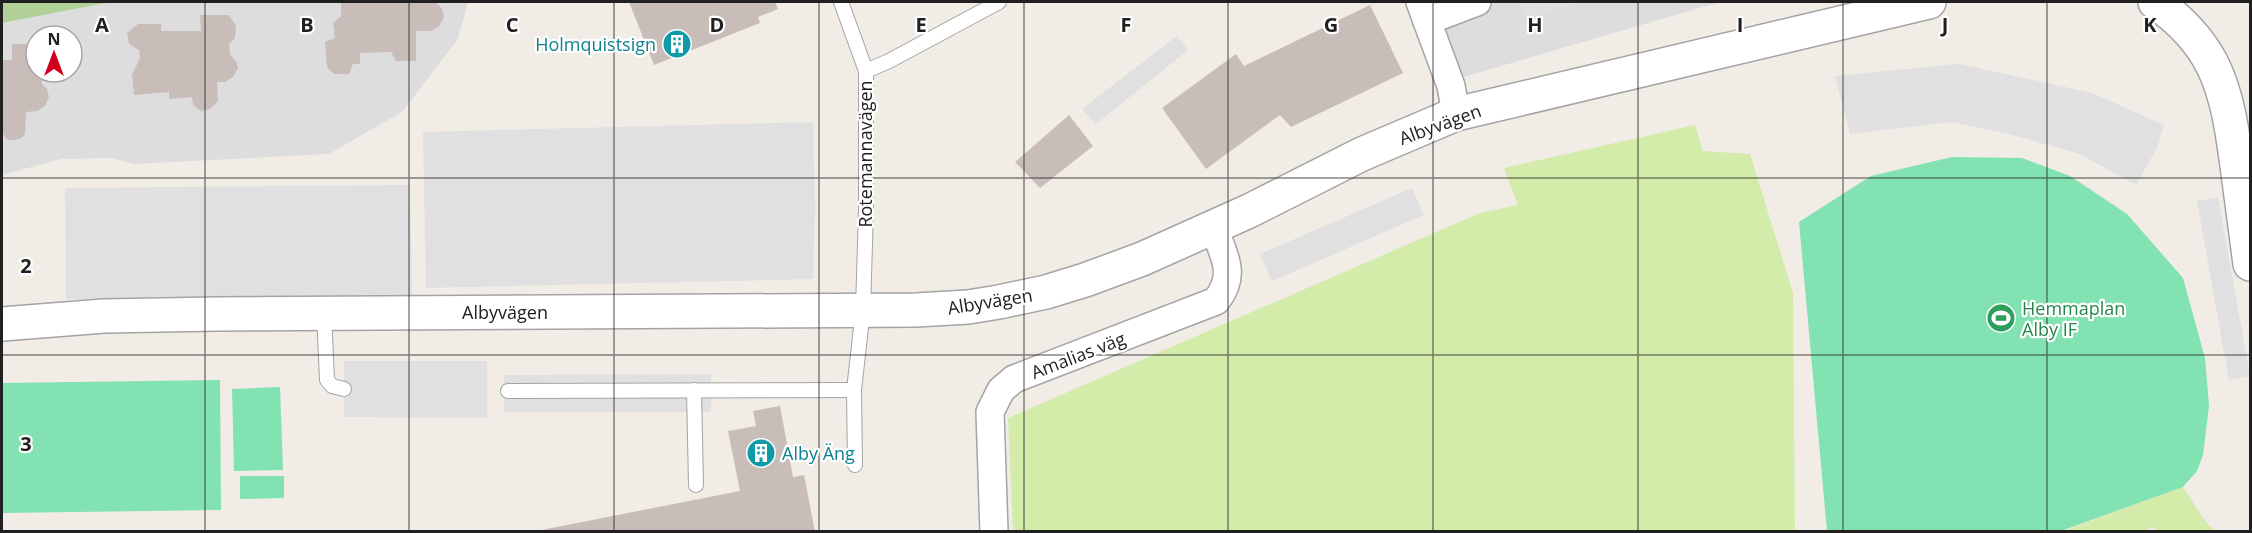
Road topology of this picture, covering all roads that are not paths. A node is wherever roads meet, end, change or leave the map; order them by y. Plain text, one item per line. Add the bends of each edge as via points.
1 (842, 2) edge
2 (999, 2) edge
3 (1477, 2) edge
4 (1929, 2) edge
5 (2155, 2) edge
6 (1891, 6) edge
7 (1424, 11) edge
8 (866, 71) junction
9 (1456, 114) junction
10 (2245, 182) edge
11 (1213, 225) junction
12 (2250, 264) edge
13 (863, 310) junction
14 (324, 313) junction
15 (2, 324) edge
16 (344, 389) dead end
17 (694, 390) junction
18 (854, 390) junction
19 (508, 391) dead end
20 (855, 465) dead end
21 (696, 485) dead end
22 (994, 531) edge

1 - 8 lane, Rotemannavägen
2 - 8 lane
3 - 7 street
4 - 6 street, Albyvägen
5 - 10 street via 2176,16 2212,64 2225,96
6 - 9 street, Albyvägen
7 - 9 street via 1451,86
8 - 13 lane, Rotemannavägen
9 - 11 street, Albyvägen
10 - 12 street
11 - 13 street, Albyvägen via 1142,259 1046,292 968,307
11 - 22 street, Amalias väg via 1229,274 1225,290 1216,301 1014,379 1000,390 990,412
13 - 14 street, Albyvägen
13 - 18 lane, Rotemannavägen
14 - 15 street, Albyvägen via 104,316
14 - 16 lane via 327,380
17 - 18 lane
17 - 19 lane
17 - 21 lane
18 - 20 lane, Rotemannavägen

